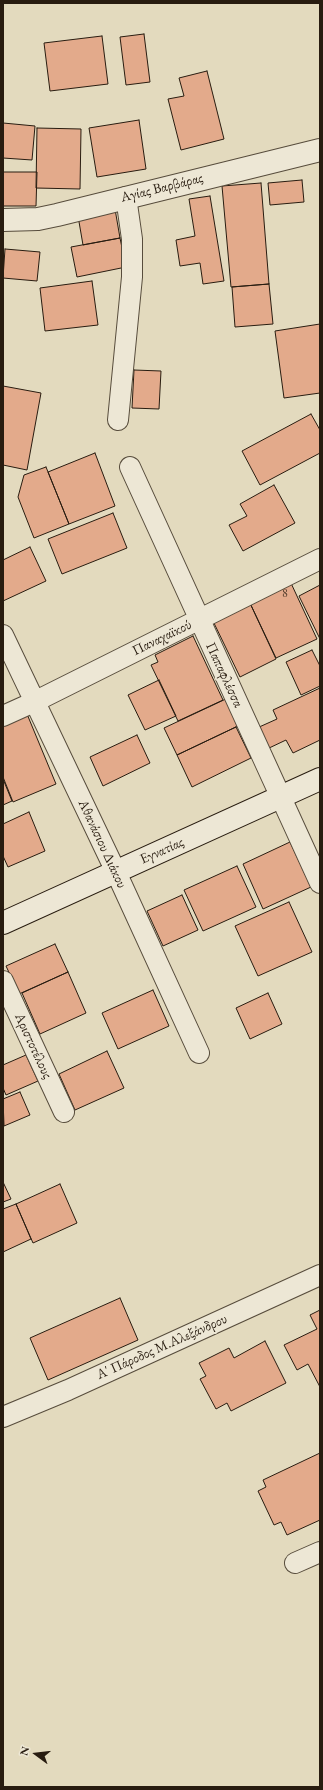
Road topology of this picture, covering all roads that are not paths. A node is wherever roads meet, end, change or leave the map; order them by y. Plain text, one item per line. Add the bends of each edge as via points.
1 (320, 150) edge
2 (126, 197) junction
3 (3, 220) edge
4 (118, 420) dead end
5 (130, 467) dead end
6 (320, 559) edge
7 (199, 620) junction
8 (3, 635) edge
9 (34, 702) junction
10 (3, 716) edge
11 (320, 779) edge
12 (280, 797) junction
13 (116, 872) junction
14 (320, 883) edge
15 (3, 923) edge
16 (3, 980) edge
17 (199, 1053) dead end
18 (64, 1112) dead end
19 (320, 1275) edge
20 (3, 1417) edge
21 (320, 1552) edge
22 (295, 1564) dead end

1 - 2 main road, Αγίας Βαρβάρας
2 - 3 main road, Αγίας Βαρβάρας via 38,219
2 - 4 street via 132,239 132,277
5 - 7 street, Παπαφλέσσα
6 - 7 street, Παναχαϊκού
7 - 9 street, Παναχαϊκού
7 - 12 street, Παπαφλέσσα
8 - 9 street, Αθανάσιου Διάκου
9 - 10 street, Παναχαϊκού
9 - 13 street, Αθανάσιου Διάκου
11 - 12 main road, Εγνατίας
12 - 13 main road, Εγνατίας
12 - 14 street, Παπαφλέσσα
13 - 15 main road, Εγνατίας
13 - 17 street, Αθανάσιου Διάκου
16 - 18 street, Αριστοτέλους
19 - 20 street, Α' Πάροδος Μ.Αλεξάνδρου
21 - 22 street

